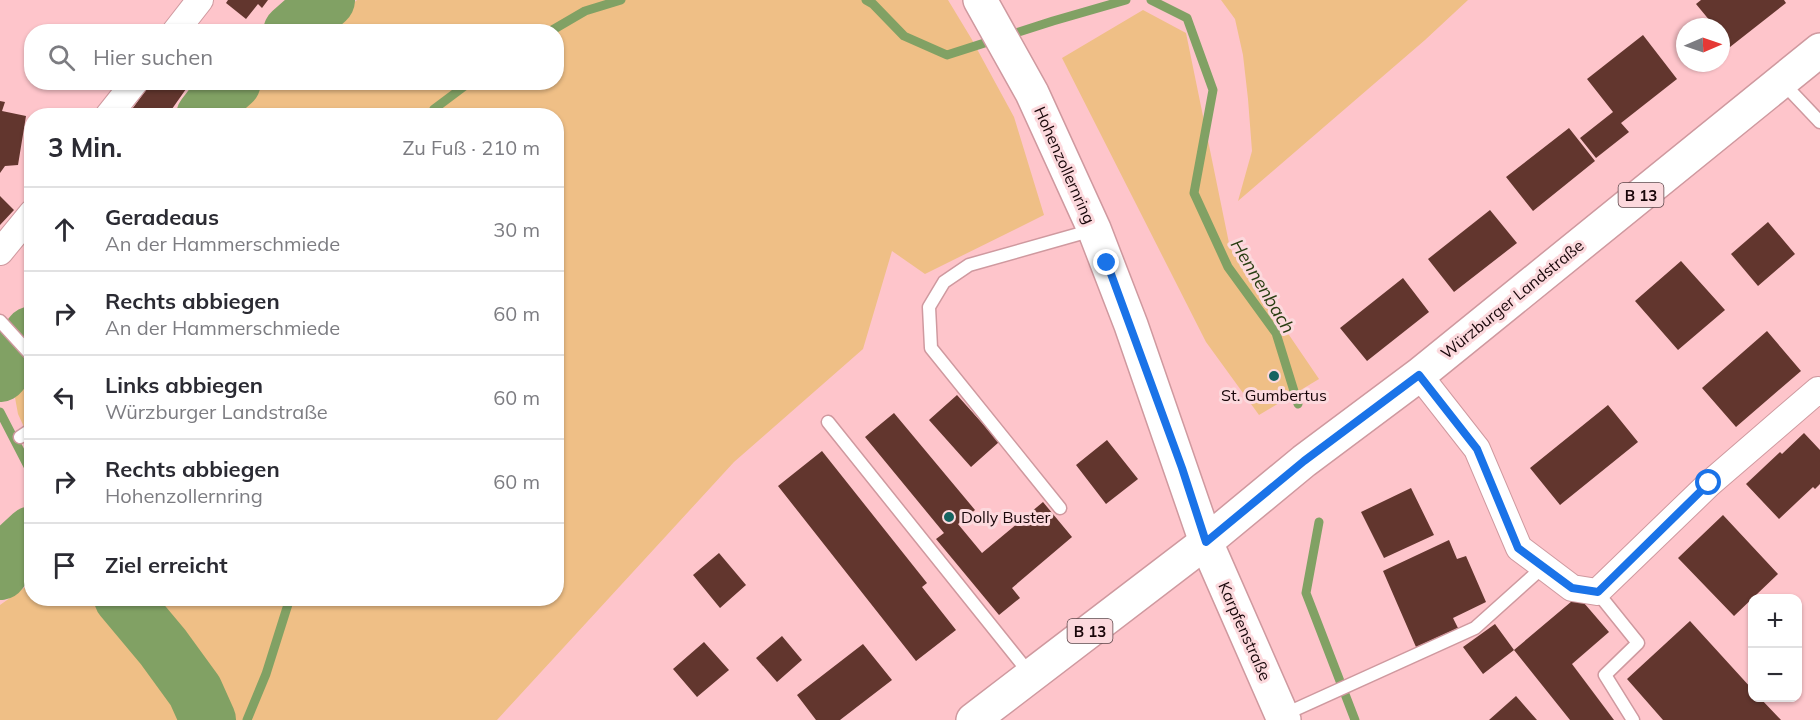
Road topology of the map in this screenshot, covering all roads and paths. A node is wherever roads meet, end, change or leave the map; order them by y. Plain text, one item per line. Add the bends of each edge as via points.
1 (980, 0) edge
2 (197, 1) edge
3 (181, 24) edge
4 (1820, 50) edge
5 (1781, 81) junction
6 (129, 90) edge
7 (114, 108) edge
8 (1820, 122) edge
9 (24, 223) edge
10 (1094, 229) junction
11 (0, 252) edge
12 (2, 324) edge
13 (24, 347) edge
14 (1419, 375) junction
15 (1820, 393) edge
16 (828, 422) dead end
17 (24, 434) edge
18 (20, 437) dead end
19 (1060, 508) dead end
20 (1206, 542) junction
21 (1543, 567) junction
22 (1598, 592) junction
23 (1031, 676) junction
24 (1283, 718) edge
25 (973, 720) edge
26 (1633, 720) edge

1 - 10 main road, Hohenzollernring via 1032,93
2 - 3 street
4 - 5 main road, Würzburger Landstraße / B 13
5 - 8 lane
5 - 14 main road, Würzburger Landstraße / B 13
6 - 7 street
9 - 11 street
10 - 19 lane via 969,265 944,282 929,307 931,348
10 - 20 main road, Hohenzollernring
12 - 13 lane
14 - 20 main road, Würzburger Landstraße / B 13 via 1304,461
14 - 21 street via 1477,449 1518,548
15 - 22 street via 1818,390 1709,483
16 - 23 lane
17 - 18 lane
20 - 23 main road, Würzburger Landstraße / B 13
20 - 24 main road, Karpfenstraße
21 - 22 street via 1572,588
21 - 24 lane via 1475,628
22 - 26 lane via 1638,643 1605,675
23 - 25 main road, Würzburger Landstraße / B 13

